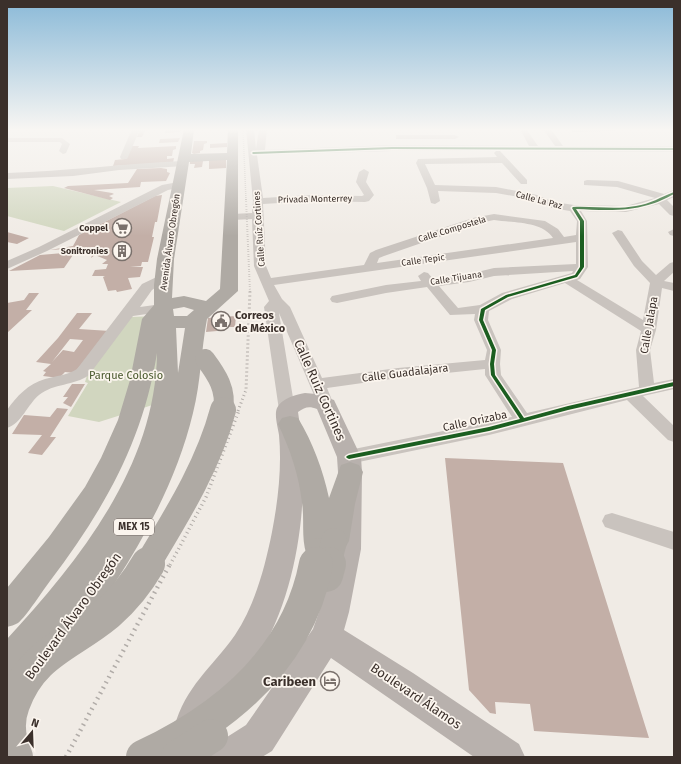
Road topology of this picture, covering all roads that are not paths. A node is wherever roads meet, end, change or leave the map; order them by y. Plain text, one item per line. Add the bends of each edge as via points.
1 (182, 165) edge
2 (183, 165) edge
3 (233, 165) edge
4 (256, 165) edge
5 (421, 165) edge
6 (508, 165) edge
7 (181, 168) junction
8 (364, 172) dead end
9 (7, 176) edge
10 (524, 182) dead end
11 (587, 183) dead end
12 (432, 188) junction
13 (667, 197) edge
14 (258, 200) junction
15 (435, 200) dead end
16 (574, 208) junction
17 (674, 214) edge
18 (257, 216) junction
19 (232, 217) junction
20 (618, 233) dead end
21 (581, 238) junction
22 (560, 240) junction
23 (399, 245) junction
24 (412, 262) junction
25 (7, 265) edge
26 (674, 266) edge
27 (369, 267) junction
28 (579, 267) junction
29 (165, 272) junction
30 (568, 280) junction
31 (266, 282) junction
32 (430, 282) junction
33 (656, 283) junction
34 (674, 287) edge
35 (229, 291) junction
36 (337, 299) dead end
37 (276, 301) junction
38 (484, 310) junction
39 (129, 313) junction
40 (163, 314) junction
41 (649, 330) junction
42 (200, 332) junction
43 (492, 364) junction
44 (674, 384) edge
45 (640, 393) junction
46 (322, 395) junction
47 (288, 417) junction
48 (523, 420) junction
49 (7, 422) edge
50 (674, 436) edge
51 (349, 464) junction
52 (612, 521) dead end
53 (674, 541) edge
54 (326, 546) junction
55 (7, 612) edge
56 (326, 637) junction
57 (7, 664) edge
58 (7, 705) edge
59 (235, 753) edge
60 (16, 757) edge
61 (143, 757) edge
62 (178, 757) edge
63 (506, 757) edge

1 - 7 highway, Avenida Álvaro Obregón / MEX 15
2 - 7 highway
3 - 19 highway
4 - 14 street, Calle Ruíz Cortines
5 - 12 street
6 - 10 street
7 - 9 street via 119,167 72,173
7 - 25 street via 165,187 44,249
7 - 29 highway, Avenida Álvaro Obregón / MEX 15
8 - 14 street, Privada Monterrey via 361,182 368,195 365,199
11 - 13 street via 618,184
12 - 15 street
12 - 16 street, Calle La Paz via 496,190 533,197 552,205
13 - 16 street via 635,209
13 - 17 street
14 - 18 street, Calle Ruíz Cortines
16 - 21 street via 582,221
18 - 19 street
18 - 31 street, Calle Ruíz Cortines via 260,266
19 - 35 highway
20 - 33 street
21 - 22 street, Calle Tepic
21 - 28 street
22 - 23 street, Calle Compostela via 554,231 541,223 494,217
22 - 24 street, Calle Tepic
23 - 24 street
23 - 27 street, Calle Compostela via 374,256
24 - 27 street, Calle Tepic
24 - 32 street
26 - 33 street, Calle Jalapa
27 - 31 street, Calle Tepic
28 - 30 street via 576,276
28 - 32 street, Calle Tijuana via 499,271 462,279
29 - 35 highway via 179,294 213,296
29 - 39 street via 147,287
29 - 40 highway, Avenida Álvaro Obregón / MEX 15
30 - 38 street via 507,296
30 - 41 street
31 - 37 street, Calle Ruíz Cortines
32 - 36 street, Calle Tijuana
32 - 38 street via 455,312
33 - 34 street, Calle Jalapa
33 - 41 street, Calle Jalapa
35 - 42 highway
37 - 46 street, Calle Ruiz Cortines via 283,308
37 - 47 street, Calle Ruiz Cortines via 271,307
38 - 43 street via 481,320 494,350
39 - 40 street
39 - 49 street via 83,372 40,386
40 - 42 highway
40 - 55 highway via 155,314 152,319 147,356 123,435 106,474 60,545
40 - 57 highway, Boulevard Álvaro Obregón / MEX 15 via 167,366 165,395 153,442 118,514 83,570 62,600
41 - 45 street, Calle Jalapa via 643,350
42 - 58 highway, Boulevard Álvaro Obregón / MEX 15 via 182,412 141,514 124,546 87,600
42 - 60 highway, bridge via 220,383 224,402 203,467 175,519 130,592 96,622 45,655 25,678 15,695 8,723 10,741
43 - 46 street, Calle Guadalajara via 398,373
43 - 48 street via 493,375
44 - 45 street, Calle Orizaba
45 - 48 street, Calle Orizaba via 599,400
45 - 50 street
46 - 47 main road via 317,401 306,399 293,403
46 - 51 main road, Calle Ruiz Cortines
47 - 54 highway via 309,470
47 - 59 main road, Calle Ruiz Cortines via 291,483 280,557 262,616 246,646 205,698 192,724 192,742 202,755
48 - 51 street, Calle Orizaba
51 - 54 highway via 341,504
51 - 56 main road, Calle Ruiz Cortines via 347,549
52 - 53 street
54 - 61 highway, bridge via 305,605 282,647 260,675 202,725 164,748
54 - 62 highway, bridge via 319,603 301,640 285,663 270,683 242,710 214,734
56 - 59 main road, Calle Ruiz Cortines
56 - 63 main road, Boulevard Álamos

